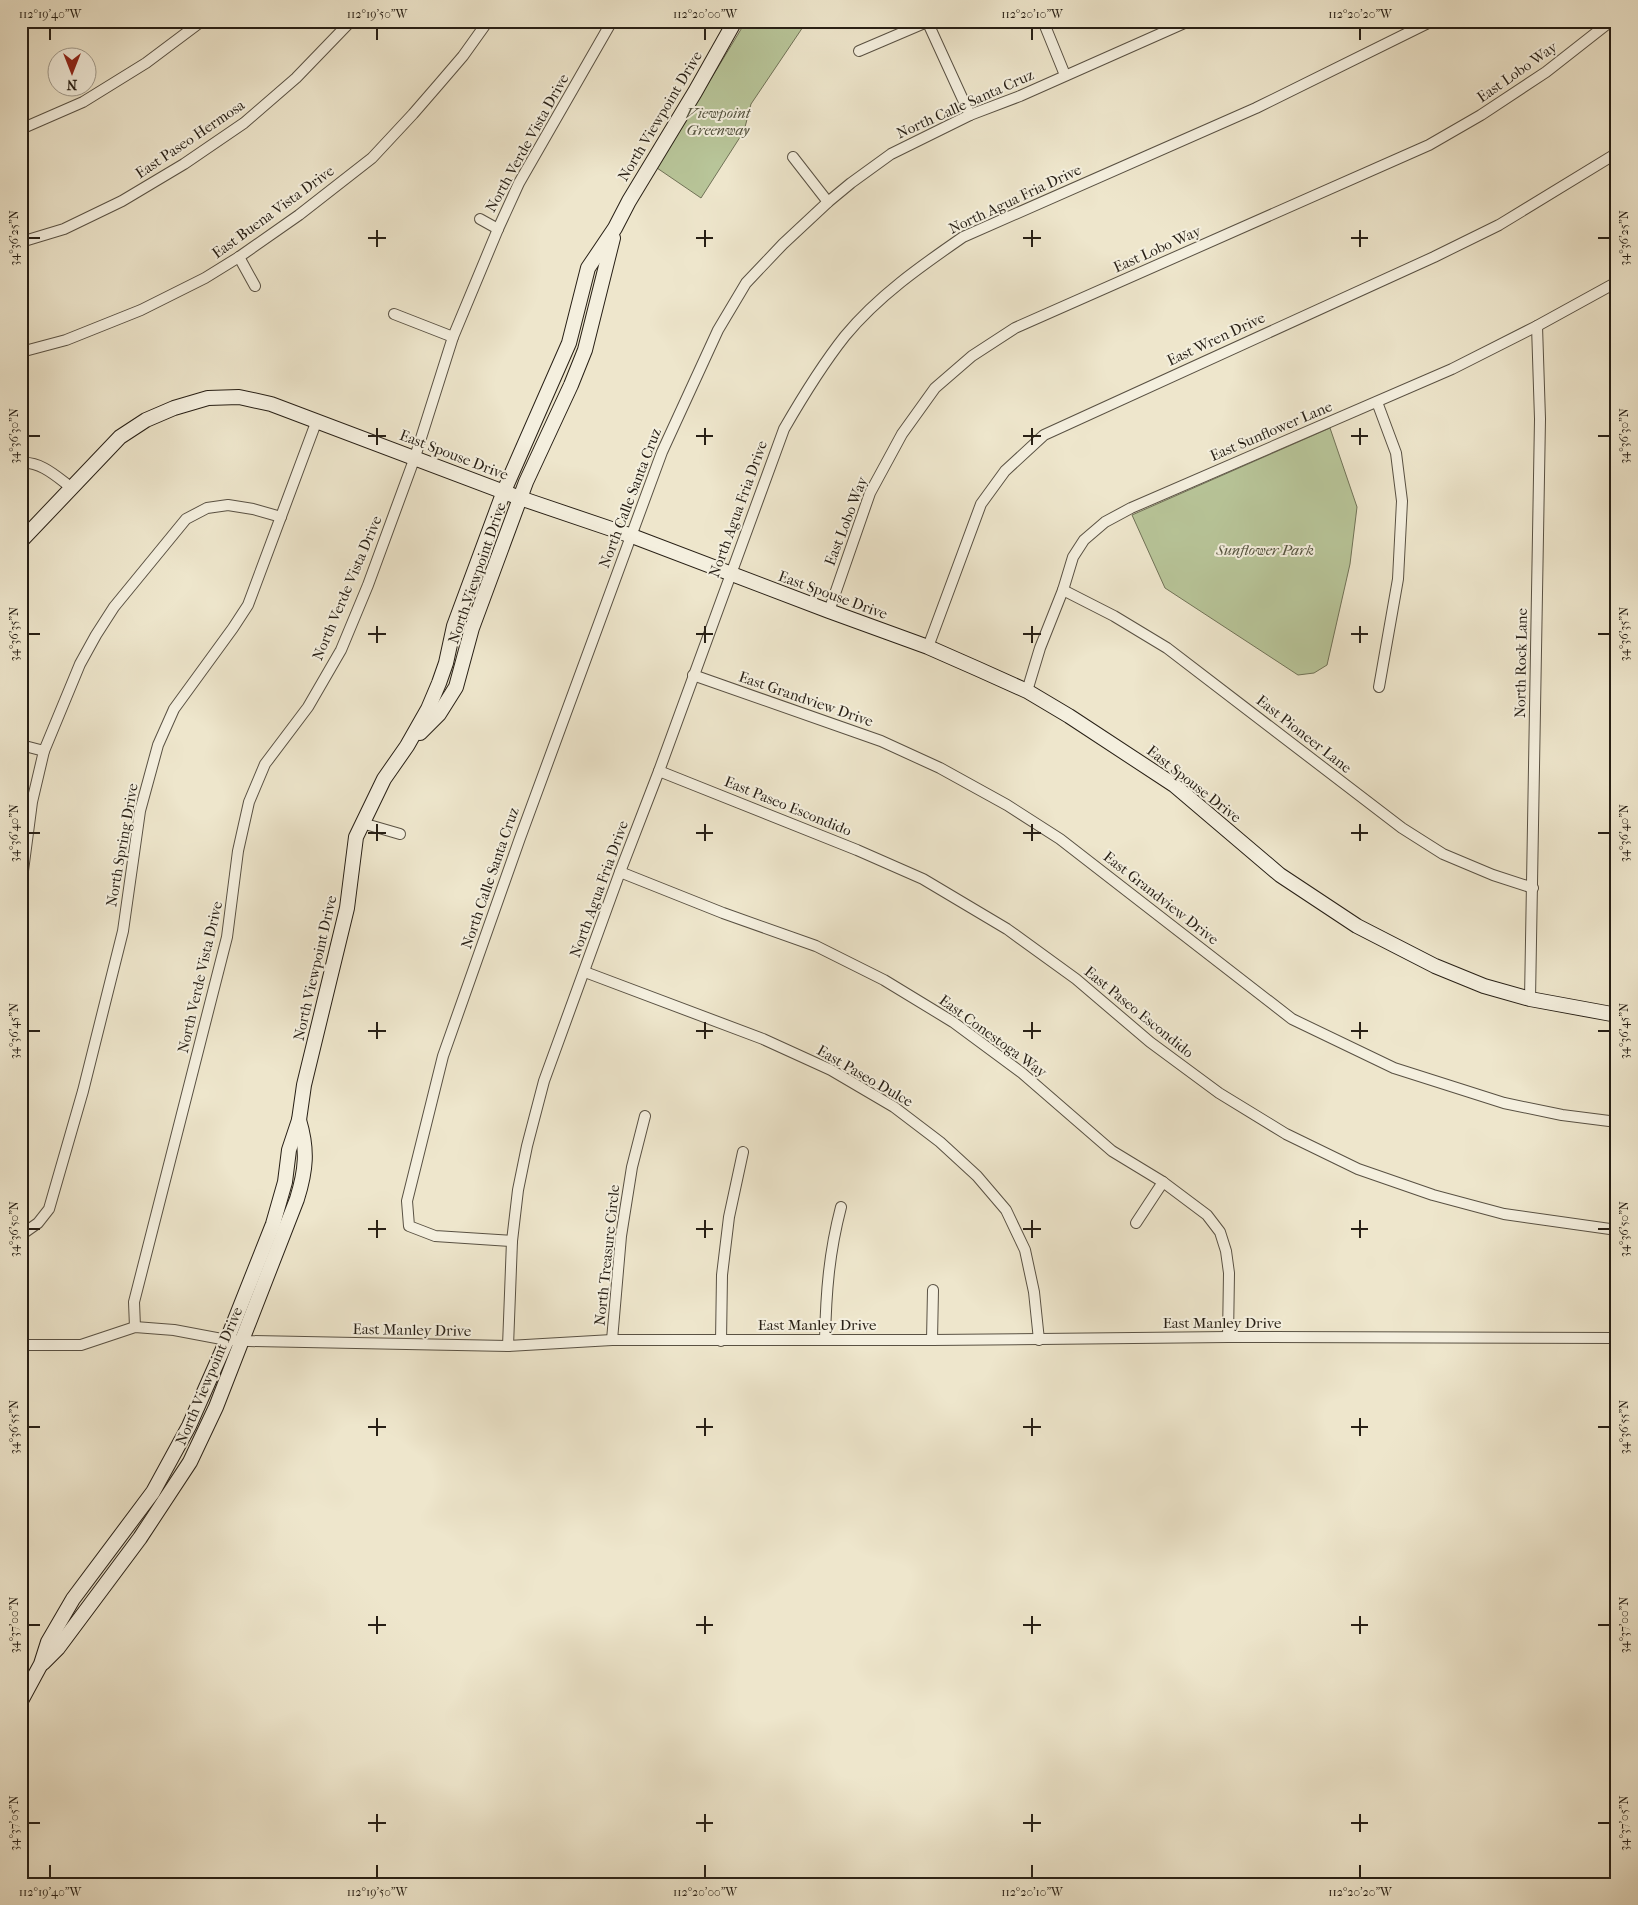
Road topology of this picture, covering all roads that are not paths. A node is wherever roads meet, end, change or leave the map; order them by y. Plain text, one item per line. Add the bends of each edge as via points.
1 (202, 21) edge
2 (350, 21) edge
3 (488, 21) edge
4 (612, 21) edge
5 (735, 21) edge
6 (1043, 21) edge
7 (1189, 21) edge
8 (1432, 21) edge
9 (1611, 21) edge
10 (927, 22) edge
11 (859, 51) dead end
12 (1065, 75) junction
13 (970, 115) junction
14 (21, 129) edge
15 (1617, 153) edge
16 (792, 157) dead end
17 (828, 202) junction
18 (480, 218) dead end
19 (615, 228) junction
20 (498, 229) junction
21 (21, 242) edge
22 (239, 257) junction
23 (1617, 282) edge
24 (255, 286) dead end
25 (394, 314) dead end
26 (1538, 326) junction
27 (453, 337) junction
28 (21, 352) edge
29 (1377, 402) junction
30 (318, 420) junction
31 (414, 457) junction
32 (21, 463) edge
33 (72, 488) junction
34 (504, 491) junction
35 (520, 498) junction
36 (281, 518) junction
37 (632, 536) junction
38 (21, 541) edge
39 (730, 573) junction
40 (1063, 590) junction
41 (829, 611) junction
42 (928, 647) junction
43 (692, 675) junction
44 (1379, 687) dead end
45 (1027, 691) junction
46 (21, 745) edge
47 (407, 746) junction
48 (44, 750) junction
49 (659, 771) junction
50 (362, 823) junction
51 (400, 834) dead end
52 (620, 872) junction
53 (21, 886) edge
54 (1533, 888) junction
55 (585, 972) junction
56 (1530, 999) junction
57 (1617, 1015) edge
58 (645, 1116) dead end
59 (299, 1120) junction
60 (1617, 1122) edge
61 (742, 1152) dead end
62 (1163, 1182) junction
63 (841, 1207) dead end
64 (1136, 1223) dead end
65 (1617, 1230) edge
66 (21, 1235) edge
67 (512, 1241) junction
68 (933, 1290) dead end
69 (135, 1328) junction
70 (1228, 1338) junction
71 (1617, 1338) edge
72 (226, 1340) junction
73 (612, 1340) junction
74 (825, 1340) junction
75 (932, 1340) junction
76 (1039, 1340) junction
77 (242, 1341) junction
78 (721, 1341) junction
79 (21, 1345) edge
80 (508, 1346) junction
81 (41, 1664) junction
82 (21, 1701) edge

1 - 14 street via 146,63 83,102
2 - 21 street, East Paseo Hermosa via 296,78 244,123 184,164 122,201 64,229
3 - 22 street, East Buena Vista Drive via 414,114 372,158
4 - 20 street, North Verde Vista Drive via 519,183
5 - 19 main road, North Viewpoint Drive
6 - 12 street
7 - 12 street, North Calle Santa Cruz
8 - 39 street, North Agua Fria Drive via 1256,108 963,237 920,267 889,292 846,335 812,381 784,429
9 - 41 street, East Lobo Way via 1546,72 1429,145 1015,328 972,356 935,388 902,434 870,493
10 - 11 street
10 - 13 street
12 - 13 street, North Calle Santa Cruz
13 - 17 street, North Calle Santa Cruz via 891,154
15 - 42 street, East Wren Drive via 1499,224 1434,257 1044,435 1005,471 981,504
16 - 17 street
17 - 37 street, North Calle Santa Cruz via 746,283 718,330 662,452
18 - 20 street
19 - 34 main road, North Viewpoint Drive via 588,268 569,343
19 - 35 main road, North Viewpoint Drive via 586,350
20 - 27 street, North Verde Vista Drive
22 - 24 street
22 - 28 street, East Buena Vista Drive via 141,310 66,340
23 - 26 street, East Sunflower Lane
25 - 27 street
26 - 29 street, East Sunflower Lane
26 - 54 street, North Rock Lane via 1540,419
27 - 31 street, North Verde Vista Drive
29 - 40 street, East Sunflower Lane via 1105,522 1084,540 1073,557
29 - 44 street via 1396,453 1402,501 1398,578
30 - 31 main road, East Spouse Drive
30 - 33 main road, East Spouse Drive via 272,404 239,397 208,398 146,420 120,437
30 - 36 street, North Spring Drive
31 - 34 main road, East Spouse Drive
31 - 69 street, North Verde Vista Drive via 341,650 308,707 265,764 249,802 238,851 227,937 134,1302
32 - 33 street via 41,466
33 - 38 main road, East Spouse Drive
34 - 35 main road, East Spouse Drive
34 - 47 main road, North Viewpoint Drive via 454,626 446,663 428,709
35 - 37 main road, East Spouse Drive
35 - 47 main road, North Viewpoint Drive via 472,628 456,687 439,714
36 - 48 street via 228,505 207,508 186,519 114,607 96,635 80,664
36 - 66 street, North Spring Drive via 248,605 174,709 158,745 140,811 123,930 80,1100 49,1209 38,1223
37 - 39 main road, East Spouse Drive
37 - 67 street, North Calle Santa Cruz via 443,1056 407,1201 409,1226 435,1236
39 - 41 main road, East Spouse Drive
39 - 43 street, North Agua Fria Drive
40 - 45 street, East Sunflower Lane
40 - 54 street, East Pioneer Lane via 1167,648 1402,828 1443,854
41 - 42 main road, East Spouse Drive
42 - 45 main road, East Spouse Drive
43 - 49 street, North Agua Fria Drive
43 - 60 street, East Grandview Drive via 881,741 940,768 1007,805 1060,839 1292,1019 1385,1064 1504,1103
45 - 56 main road, East Spouse Drive via 1174,785 1280,875 1357,926 1435,966 1484,986
46 - 48 street
47 - 50 main road, North Viewpoint Drive via 384,779
48 - 53 street via 32,802
49 - 52 street, North Agua Fria Drive
49 - 65 street, East Paseo Escondido via 923,879 1007,929 1076,979 1150,1042 1219,1093 1286,1134 1358,1169 1433,1195 1504,1214
50 - 51 street
50 - 59 main road, North Viewpoint Drive via 355,847 346,916 304,1085
52 - 55 street, North Agua Fria Drive
52 - 62 street, East Conestoga Way via 816,946 884,980 953,1022 1022,1073 1112,1151
54 - 56 street, North Rock Lane
55 - 67 street, North Agua Fria Drive via 544,1081 518,1190
55 - 76 street, East Paseo Dulce via 763,1039 830,1070 894,1107 940,1142 977,1176 1006,1210 1025,1250
56 - 57 main road, East Spouse Drive
58 - 73 street, North Treasure Circle via 632,1167 621,1236
59 - 72 main road, North Viewpoint Drive via 273,1224
59 - 77 main road, North Viewpoint Drive via 305,1139 303,1179
61 - 78 street via 722,1275
62 - 64 street
62 - 70 street, East Conestoga Way via 1207,1215 1220,1232 1228,1273
63 - 74 street via 832,1244
67 - 80 street, North Agua Fria Drive
68 - 75 street
69 - 72 street, East Manley Drive via 174,1330
69 - 79 street, East Manley Drive via 81,1345
70 - 71 street, East Manley Drive
70 - 76 street, East Manley Drive
72 - 77 street, East Manley Drive
72 - 81 main road, North Viewpoint Drive via 189,1426 153,1492 73,1599 48,1642
73 - 78 street, East Manley Drive
73 - 80 street, East Manley Drive
74 - 75 street, East Manley Drive
74 - 78 street, East Manley Drive
75 - 76 street, East Manley Drive
77 - 80 street, East Manley Drive
77 - 81 main road, North Viewpoint Drive via 190,1462 140,1538 58,1648
81 - 82 main road, North Viewpoint Drive

